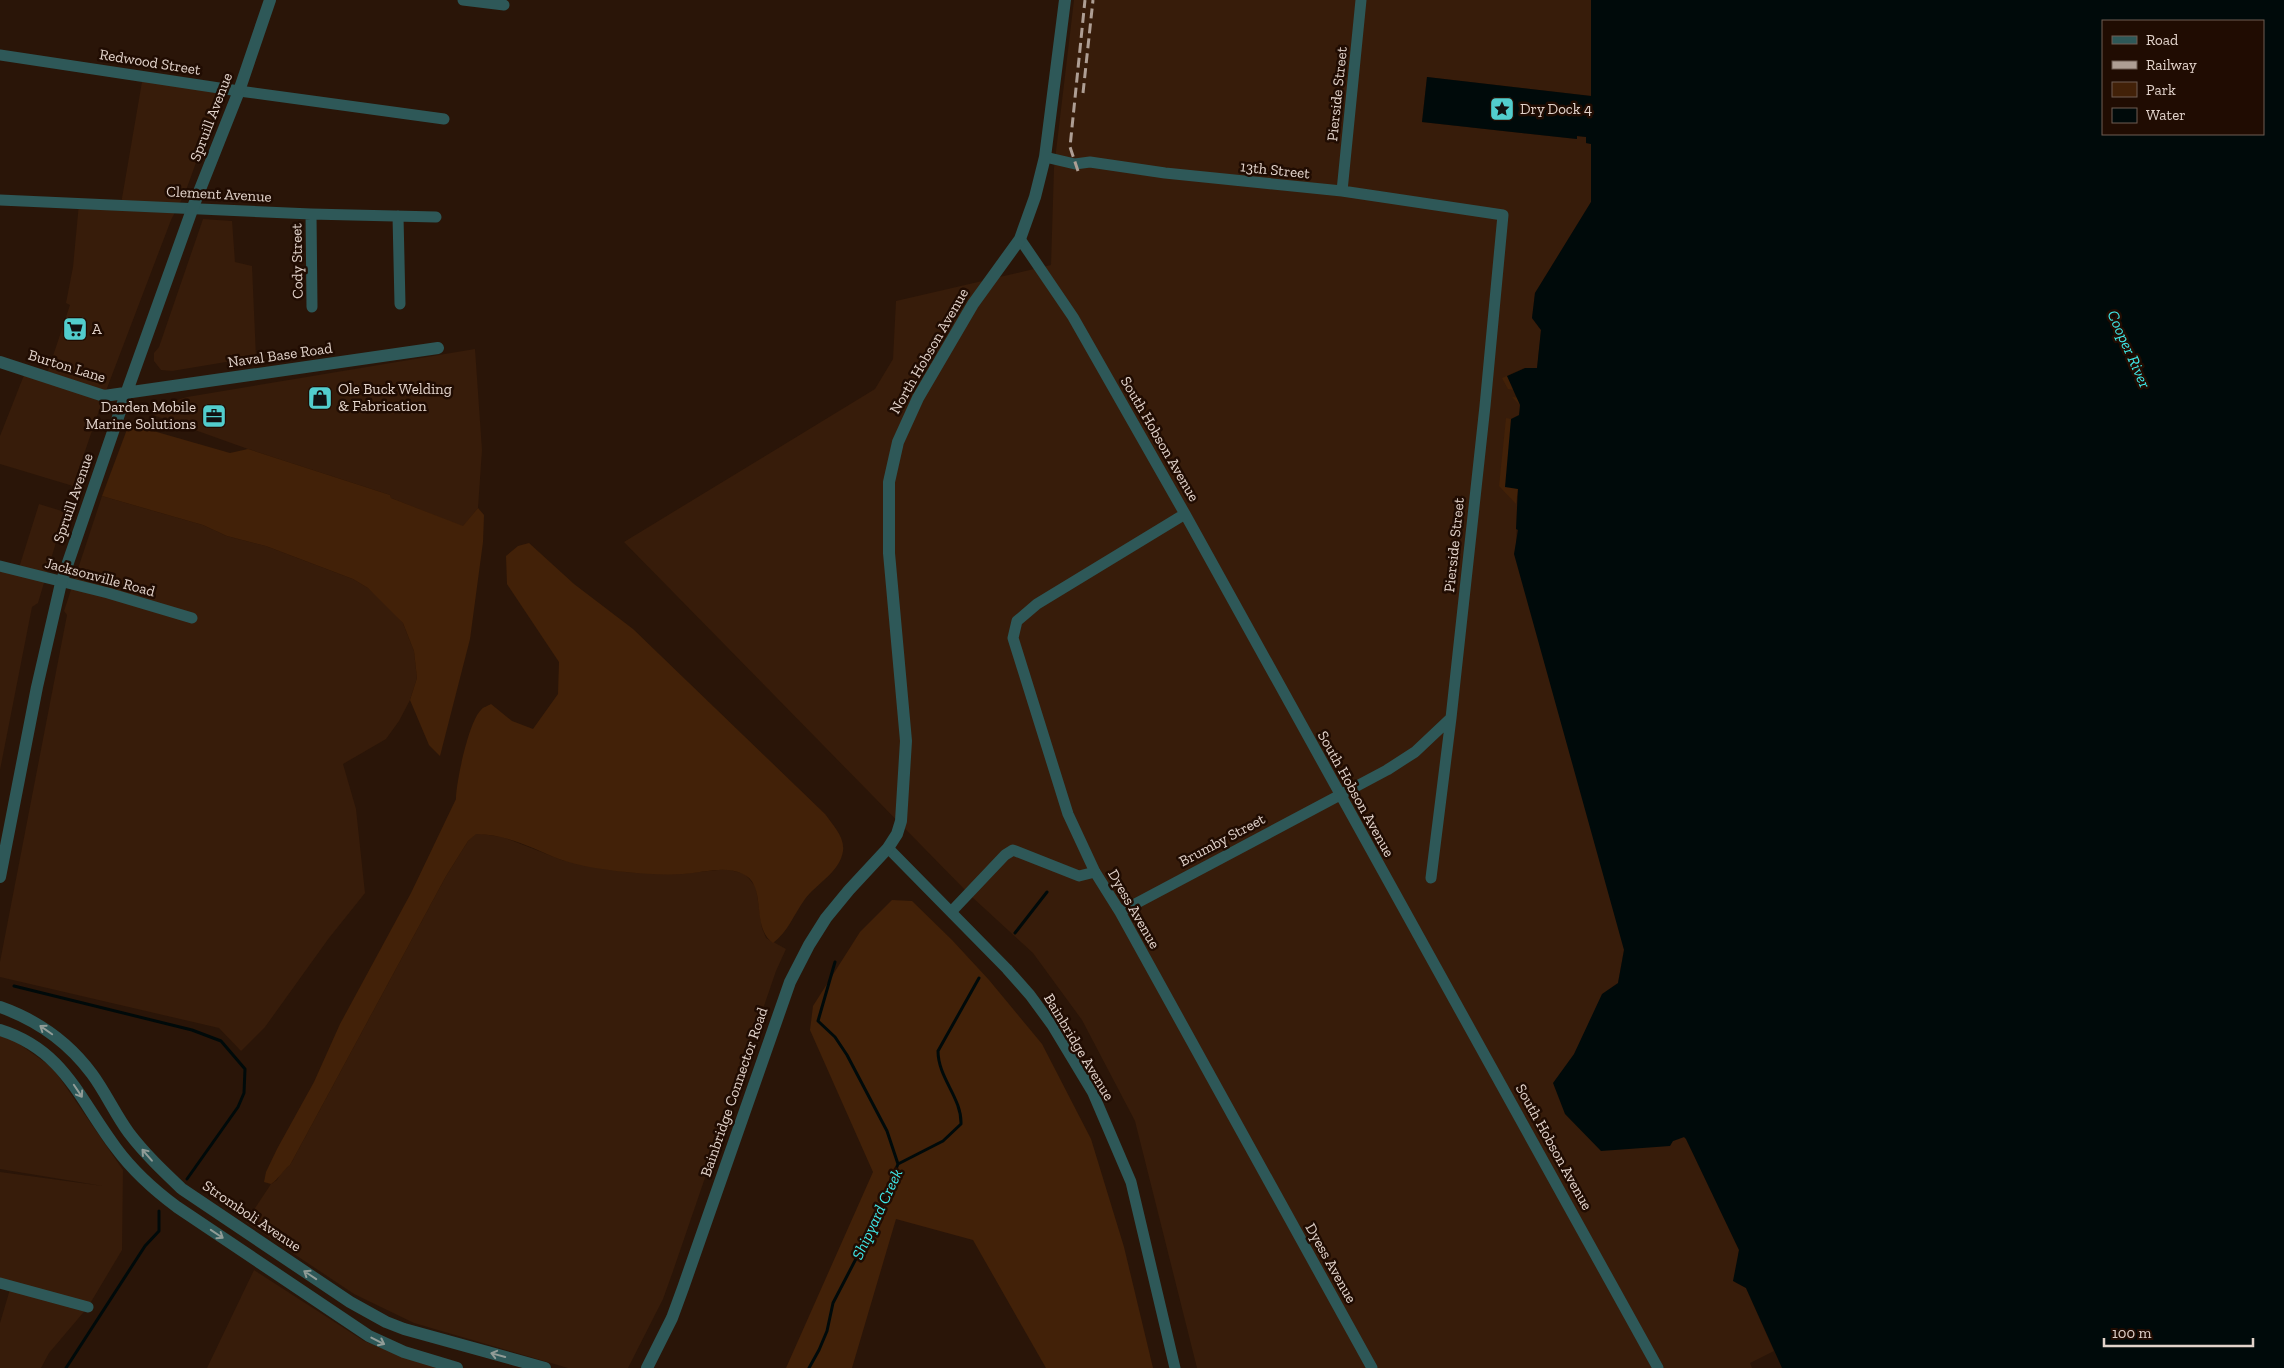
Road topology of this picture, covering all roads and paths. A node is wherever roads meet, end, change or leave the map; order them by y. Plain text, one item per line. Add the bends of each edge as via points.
1 (270, 0) edge
2 (463, 0) edge
3 (1066, 0) edge
4 (1361, 0) edge
5 (504, 5) dead end
6 (0, 55) edge
7 (238, 91) junction
8 (444, 119) dead end
9 (1045, 157) junction
10 (1342, 191) junction
11 (0, 200) edge
12 (193, 208) junction
13 (311, 214) junction
14 (1503, 215) joint
15 (398, 216) junction
16 (436, 217) dead end
17 (1020, 239) junction
18 (400, 304) dead end
19 (312, 307) dead end
20 (438, 348) dead end
21 (0, 362) edge
22 (126, 394) junction
23 (1185, 514) junction
24 (0, 566) edge
25 (61, 583) junction
26 (192, 618) dead end
27 (1451, 718) junction
28 (1339, 794) junction
29 (888, 848) junction
30 (1094, 872) junction
31 (0, 878) edge
32 (1431, 878) dead end
33 (951, 912) junction
34 (1120, 912) junction
35 (0, 1007) edge
36 (0, 1030) edge
37 (0, 1283) edge
38 (88, 1307) dead end
39 (457, 1368) edge
40 (545, 1368) edge
41 (648, 1368) edge
42 (1175, 1368) edge
43 (1372, 1368) edge
44 (1658, 1368) edge

1 - 7 street, Spruill Avenue
2 - 5 street
3 - 9 street, North Hobson Avenue
4 - 10 street, Pierside Street
6 - 7 street, Redwood Street
7 - 8 street, Redwood Street
7 - 12 street, Spruill Avenue
9 - 10 street, 13th Street via 1075,164 1090,162
9 - 17 street, North Hobson Avenue
10 - 14 street, 13th Street
11 - 12 street, Clement Avenue
12 - 13 street, Clement Avenue
12 - 22 street, Spruill Avenue
13 - 15 street, Clement Avenue
13 - 19 street, Cody Street
14 - 27 street, Pierside Street via 1486,406
15 - 16 street, Clement Avenue
15 - 18 street
17 - 23 street, South Hobson Avenue via 1073,317
17 - 29 street, North Hobson Avenue via 973,304 918,398 898,442 889,482 890,552 906,741 901,821
20 - 22 street, Naval Base Road
21 - 22 street, Burton Lane via 104,396
22 - 25 street, Spruill Avenue
23 - 28 street, South Hobson Avenue
23 - 30 street, Dyess Avenue via 1037,604 1017,621 1013,638 1068,814
24 - 25 street, Jacksonville Road
25 - 26 street, Jacksonville Road
25 - 31 street, Spruill Avenue
27 - 28 street, Brumby Street via 1414,752 1387,770
27 - 32 street, Pierside Street
28 - 34 street, Brumby Street
28 - 44 street, South Hobson Avenue
29 - 33 street, Bainbridge Avenue
29 - 41 street, Bainbridge Connector Road via 826,918 790,982 680,1295
30 - 33 street via 1080,876 1013,850
30 - 34 street, Dyess Avenue
33 - 42 street, Bainbridge Avenue via 1030,995 1093,1093 1131,1182
34 - 43 street, Dyess Avenue
40 -> 35 street, Stromboli Avenue via 404,1329 350,1302 182,1189 139,1145 92,1075 63,1042 44,1028
36 -> 39 street via 38,1048 64,1072 128,1162 176,1207 336,1315 385,1344
37 - 38 street

